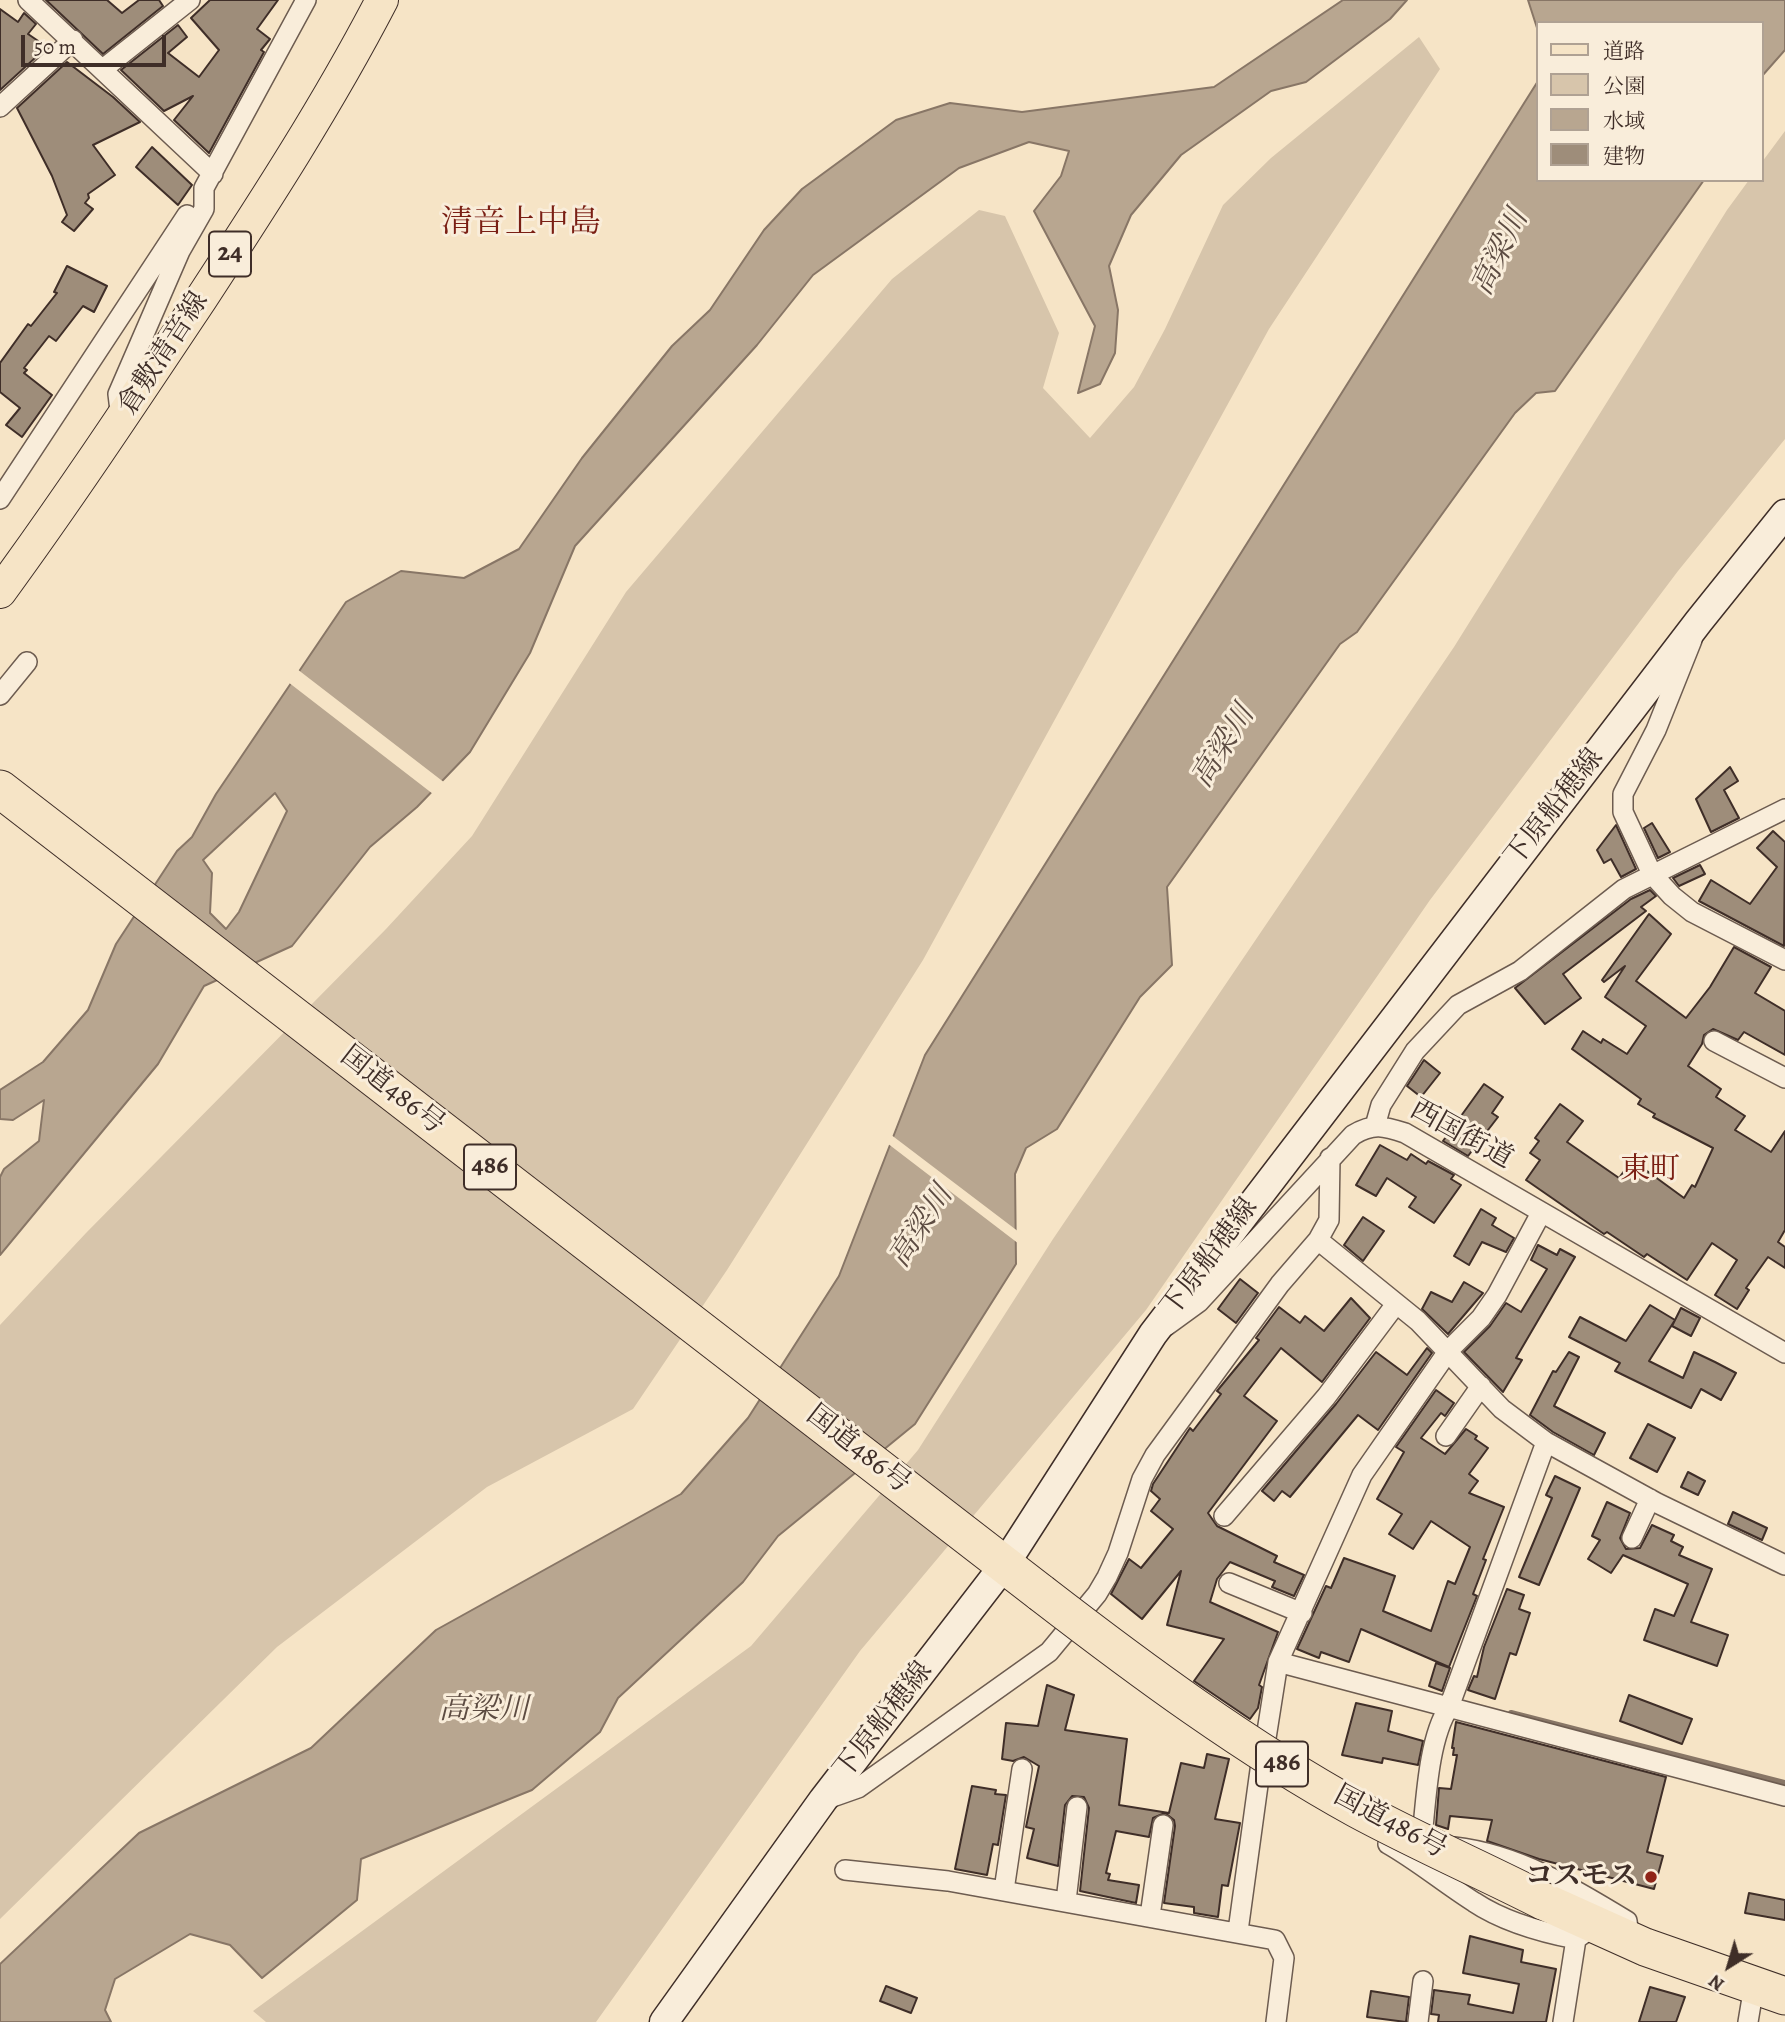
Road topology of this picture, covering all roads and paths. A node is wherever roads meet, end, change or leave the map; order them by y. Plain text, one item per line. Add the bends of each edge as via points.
1 (28, 0) edge
2 (190, 0) edge
3 (306, 0) edge
4 (382, 0) edge
5 (74, 40) junction
6 (103, 69) junction
7 (0, 107) edge
8 (209, 181) junction
9 (121, 420) junction
10 (0, 499) edge
11 (1785, 514) edge
12 (0, 592) edge
13 (1699, 621) junction
14 (27, 662) dead end
15 (0, 695) edge
16 (0, 789) edge
17 (1785, 810) edge
18 (1652, 874) junction
19 (1785, 960) edge
20 (1714, 1041) dead end
21 (1785, 1078) edge
22 (1375, 1126) junction
23 (1330, 1158) junction
24 (1541, 1213) junction
25 (1318, 1240) junction
26 (1396, 1304) junction
27 (1153, 1334) junction
28 (1449, 1350) junction
29 (1785, 1353) edge
30 (1481, 1386) junction
31 (1446, 1436) dead end
32 (1546, 1442) junction
33 (1650, 1499) junction
34 (1224, 1516) dead end
35 (1632, 1538) dead end
36 (993, 1555) junction
37 (1785, 1565) edge
38 (1229, 1583) dead end
39 (1302, 1613) junction
40 (1066, 1631) junction
41 (1278, 1662) junction
42 (1449, 1707) junction
43 (1266, 1738) dead end
44 (1260, 1767) junction
45 (1022, 1769) dead end
46 (1785, 1796) edge
47 (823, 1800) junction
48 (1077, 1807) dead end
49 (1163, 1825) dead end
50 (1423, 1865) junction
51 (845, 1870) dead end
52 (1004, 1890) junction
53 (1066, 1901) junction
54 (1150, 1916) junction
55 (1238, 1931) junction
56 (1586, 1932) junction
57 (1629, 1940) junction
58 (1423, 1982) dead end
59 (1770, 1991) edge
60 (664, 2022) edge
61 (1276, 2022) edge
62 (1418, 2022) edge
63 (1563, 2022) edge
64 (1748, 2022) edge

1 - 5 street
2 - 6 street
3 - 8 street
4 - 9 main road, 倉敷清音線 / 24 via 273,189
5 - 6 street
5 - 7 street
6 - 8 street
8 - 9 street via 204,209 180,251 118,394
8 - 10 street
9 - 12 main road, 倉敷清音線 / 24
11 - 13 main road, 下原船穂線
13 - 18 street via 1621,802
13 - 27 main road, 下原船穂線
14 - 15 street
16 - 36 highway, 国道486号 / 486
17 - 18 street
18 - 19 street via 1692,912
18 - 22 street via 1624,888 1520,971 1458,1005 1415,1051 1381,1105
20 - 21 street
22 - 23 street, 西国街道 via 1353,1135
22 - 24 street, 西国街道 via 1405,1133
23 - 25 street via 1329,1220
23 - 27 street, 西国街道 via 1199,1302
24 - 28 street via 1497,1295
24 - 29 street, 西国街道
25 - 26 street
25 - 40 street via 1280,1284 1154,1455 1107,1577
26 - 28 street
26 - 34 street via 1326,1397
27 - 36 main road, 下原船穂線
28 - 30 street
28 - 39 street via 1362,1475
30 - 31 street
30 - 32 street via 1502,1409
32 - 33 street
32 - 42 street
33 - 35 street
33 - 37 street
36 - 47 main road, 下原船穂線
36 - 56 highway, 国道486号 / 486, bridge via 1156,1680 1290,1769 1390,1826 1544,1901
38 - 39 street
39 - 41 street
40 - 44 street
40 - 47 street via 1049,1652 858,1788
41 - 42 street
41 - 43 street
42 - 46 street
42 - 50 street via 1441,1719 1429,1776
44 - 50 street
44 - 55 street
45 - 52 street
47 - 60 main road, 下原船穂線
48 - 53 street
49 - 54 street
50 - 56 street via 1506,1919 1545,1933
50 - 57 street via 1452,1847 1487,1851 1576,1891 1627,1921
51 - 52 street
52 - 53 street
53 - 54 street
54 - 55 street
55 - 61 street via 1275,1940 1284,1958
56 - 57 highway, 国道486号 / 486
56 - 63 street
57 - 59 highway, 国道486号 / 486
58 - 62 street
59 - 64 street

